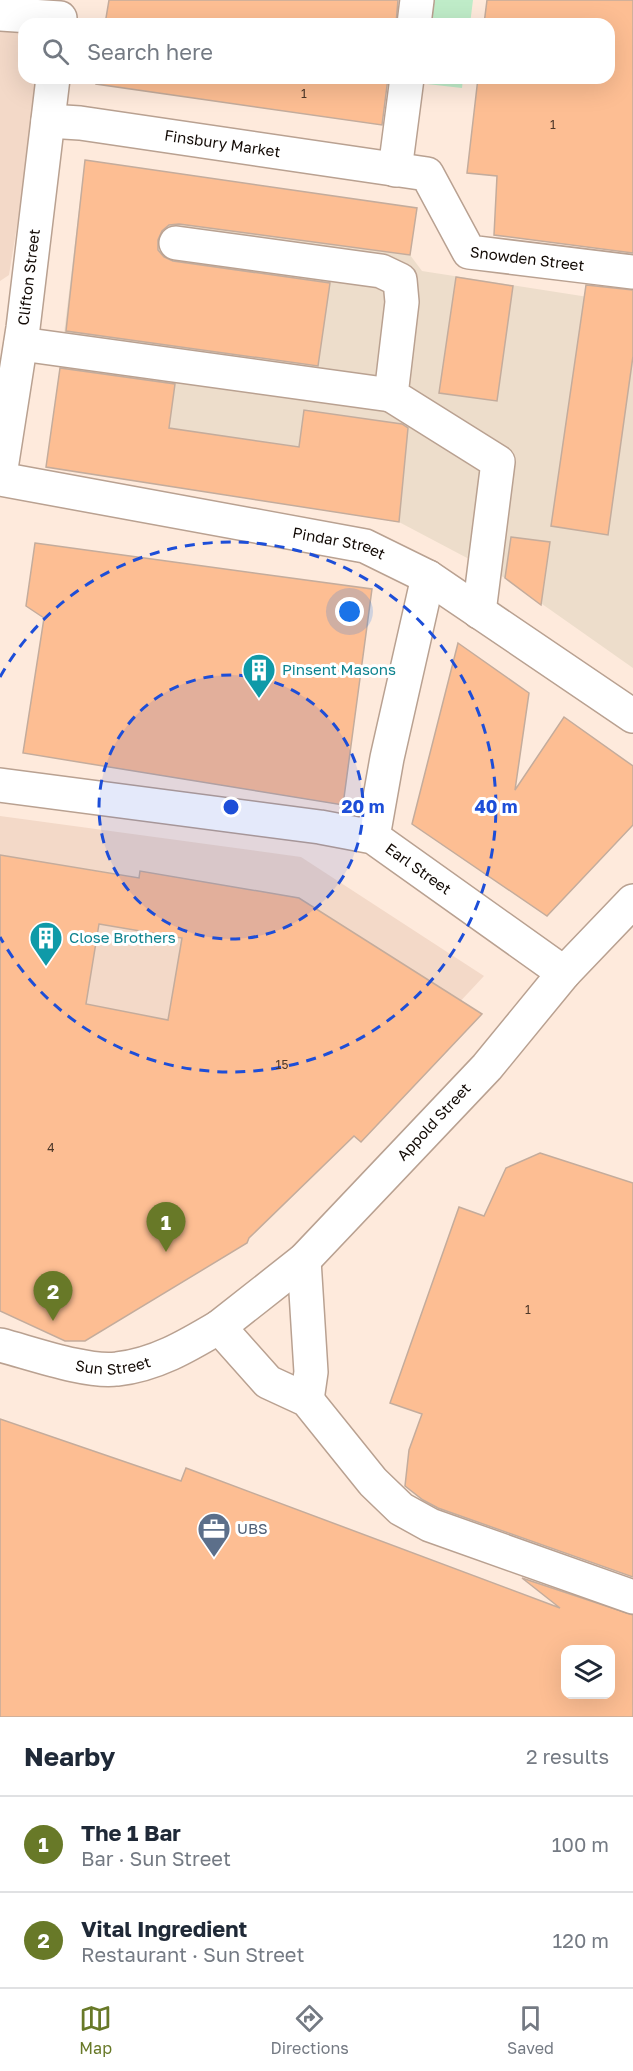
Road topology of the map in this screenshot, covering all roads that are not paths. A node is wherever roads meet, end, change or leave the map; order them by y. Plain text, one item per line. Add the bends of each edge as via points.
1 (417, 0) edge
2 (0, 14) edge
3 (61, 14) edge
4 (415, 18) edge
5 (52, 84) edge
6 (406, 84) edge
7 (48, 121) junction
8 (395, 170) junction
9 (176, 243) dead end
10 (633, 272) edge
11 (14, 332) edge
12 (391, 395) junction
13 (0, 477) edge
14 (428, 577) junction
15 (479, 612) junction
16 (633, 716) edge
17 (0, 785) edge
18 (373, 837) junction
19 (633, 901) edge
20 (564, 973) junction
21 (304, 1260) junction
22 (219, 1327) junction
23 (0, 1345) edge
24 (307, 1400) junction
25 (633, 1597) edge

1 - 4 street
2 - 3 street
5 - 7 street, Clifton Street
6 - 8 street
7 - 8 street, Finsbury Market
7 - 11 street, Clifton Street
8 - 10 street, Snowden Street via 427,174 469,252
9 - 12 street via 381,271 400,280 402,302
11 - 12 street
11 - 13 street, Clifton Street
12 - 15 street via 498,462
13 - 14 street, Pindar Street via 365,546
14 - 15 street, Pindar Street
14 - 18 street
15 - 16 street, Pindar Street
17 - 18 street, Earl Street
18 - 20 street, Earl Street
19 - 20 street, Appold Street
20 - 21 street, Appold Street via 487,1067
21 - 22 street, Appold Street
21 - 24 street via 310,1372
22 - 23 street, Sun Street via 181,1350 117,1369 89,1368
22 - 24 street via 268,1382
24 - 25 street via 373,1482 401,1509 430,1525

